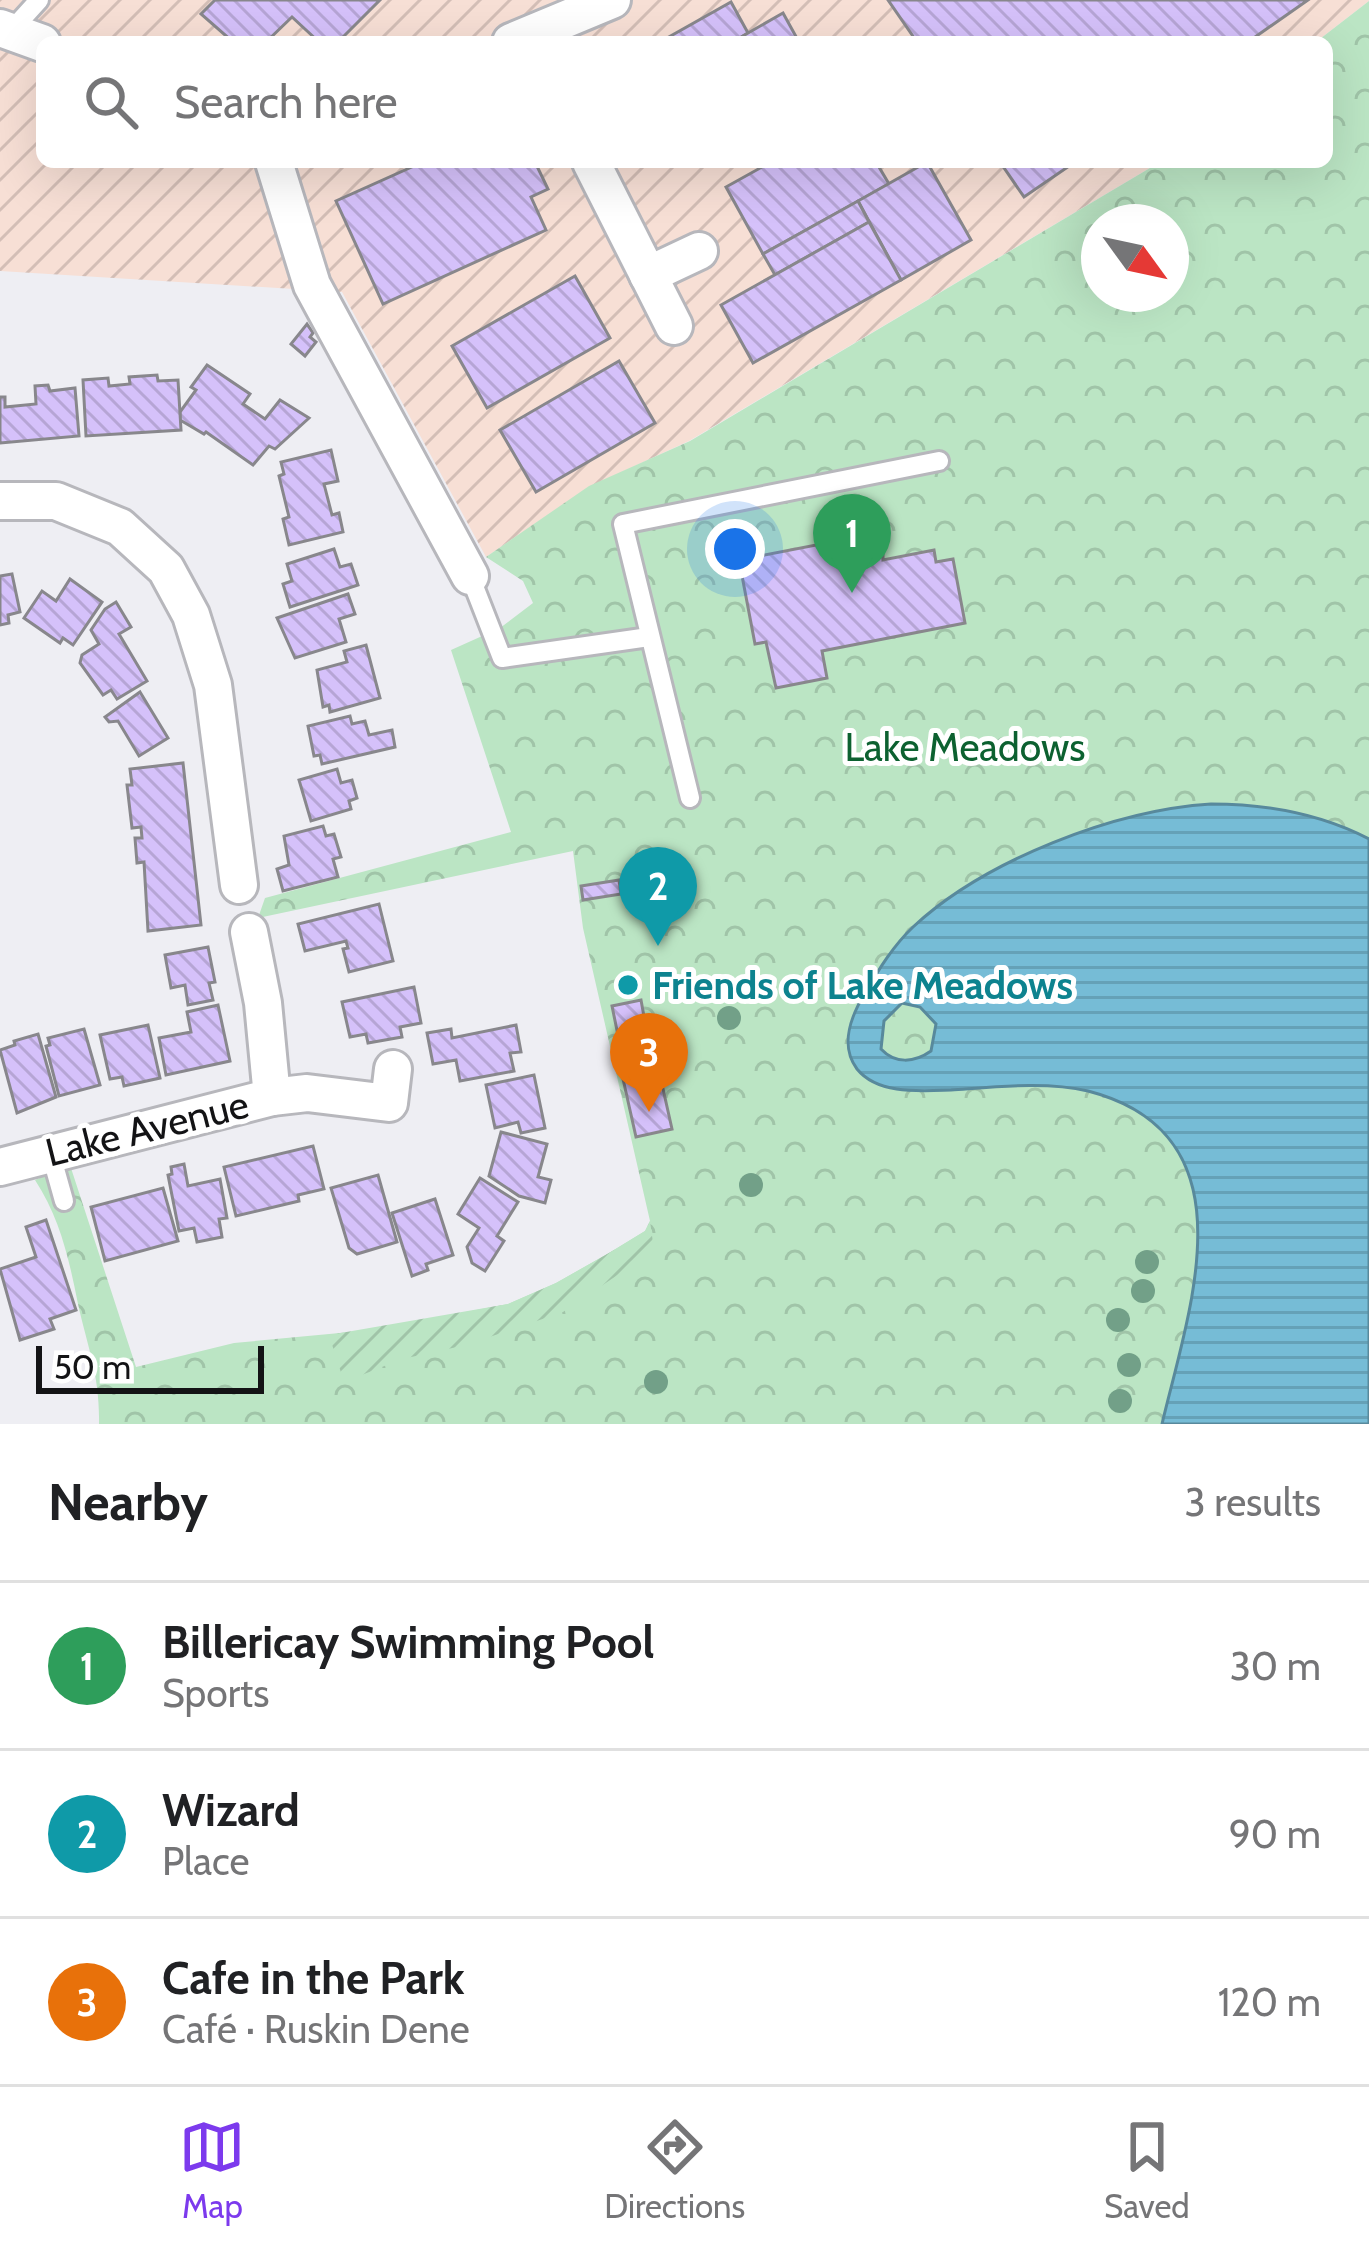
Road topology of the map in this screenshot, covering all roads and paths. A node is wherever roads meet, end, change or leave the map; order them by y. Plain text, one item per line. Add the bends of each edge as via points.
1 (39, 0) edge
2 (610, 0) edge
3 (17, 34) edge
4 (531, 36) edge
5 (276, 168) edge
6 (594, 168) edge
7 (699, 250) dead end
8 (648, 275) junction
9 (674, 326) dead end
10 (939, 461) dead end
11 (0, 501) edge
12 (470, 576) joint
13 (649, 637) junction
14 (689, 798) dead end
15 (239, 885) dead end
16 (249, 932) dead end
17 (272, 1097) junction
18 (390, 1101) dead end
19 (50, 1151) junction
20 (0, 1167) edge
21 (64, 1201) dead end

1 - 3 lane
2 - 4 street
5 - 12 street via 312,285
6 - 8 street
7 - 8 street
8 - 9 street
10 - 13 lane via 623,524
11 - 15 street via 56,501 120,527 166,568 213,685
12 - 13 lane via 502,658
13 - 14 lane
16 - 17 street, Lake Avenue
17 - 18 street
17 - 19 street, Lake Avenue
19 - 20 street, Lake Avenue
19 - 21 lane

